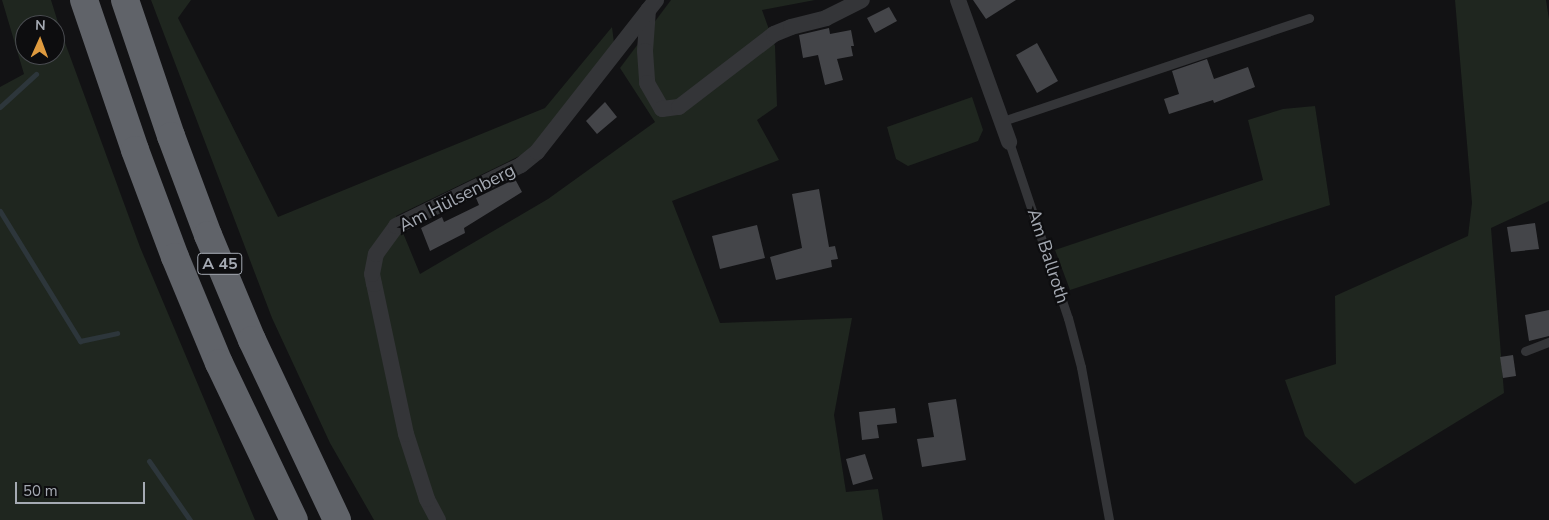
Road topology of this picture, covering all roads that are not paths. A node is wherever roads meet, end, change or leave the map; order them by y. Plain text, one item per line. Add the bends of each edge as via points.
1 (84, 0) edge
2 (125, 0) edge
3 (862, 0) edge
4 (958, 0) edge
5 (652, 5) edge
6 (1309, 18) dead end
7 (1003, 121) junction
8 (1009, 142) joint
9 (1549, 342) edge
10 (1525, 351) dead end
11 (294, 520) edge
12 (337, 520) edge
13 (438, 520) edge
14 (1109, 520) edge

1 - 11 highway, A 45 via 175,257 219,363
2 - 12 highway, A 45 via 208,235 252,340
3 - 5 street via 826,18 774,34 679,106 662,109 647,83 645,51
4 - 7 street, Am Ballroth
5 - 13 street, Am Hülsenberg via 537,152 521,165 396,226 376,254 372,274 406,434 427,499
6 - 7 lane
7 - 8 street, Am Ballroth
8 - 14 lane, Am Ballroth via 1068,318 1081,367
9 - 10 lane

